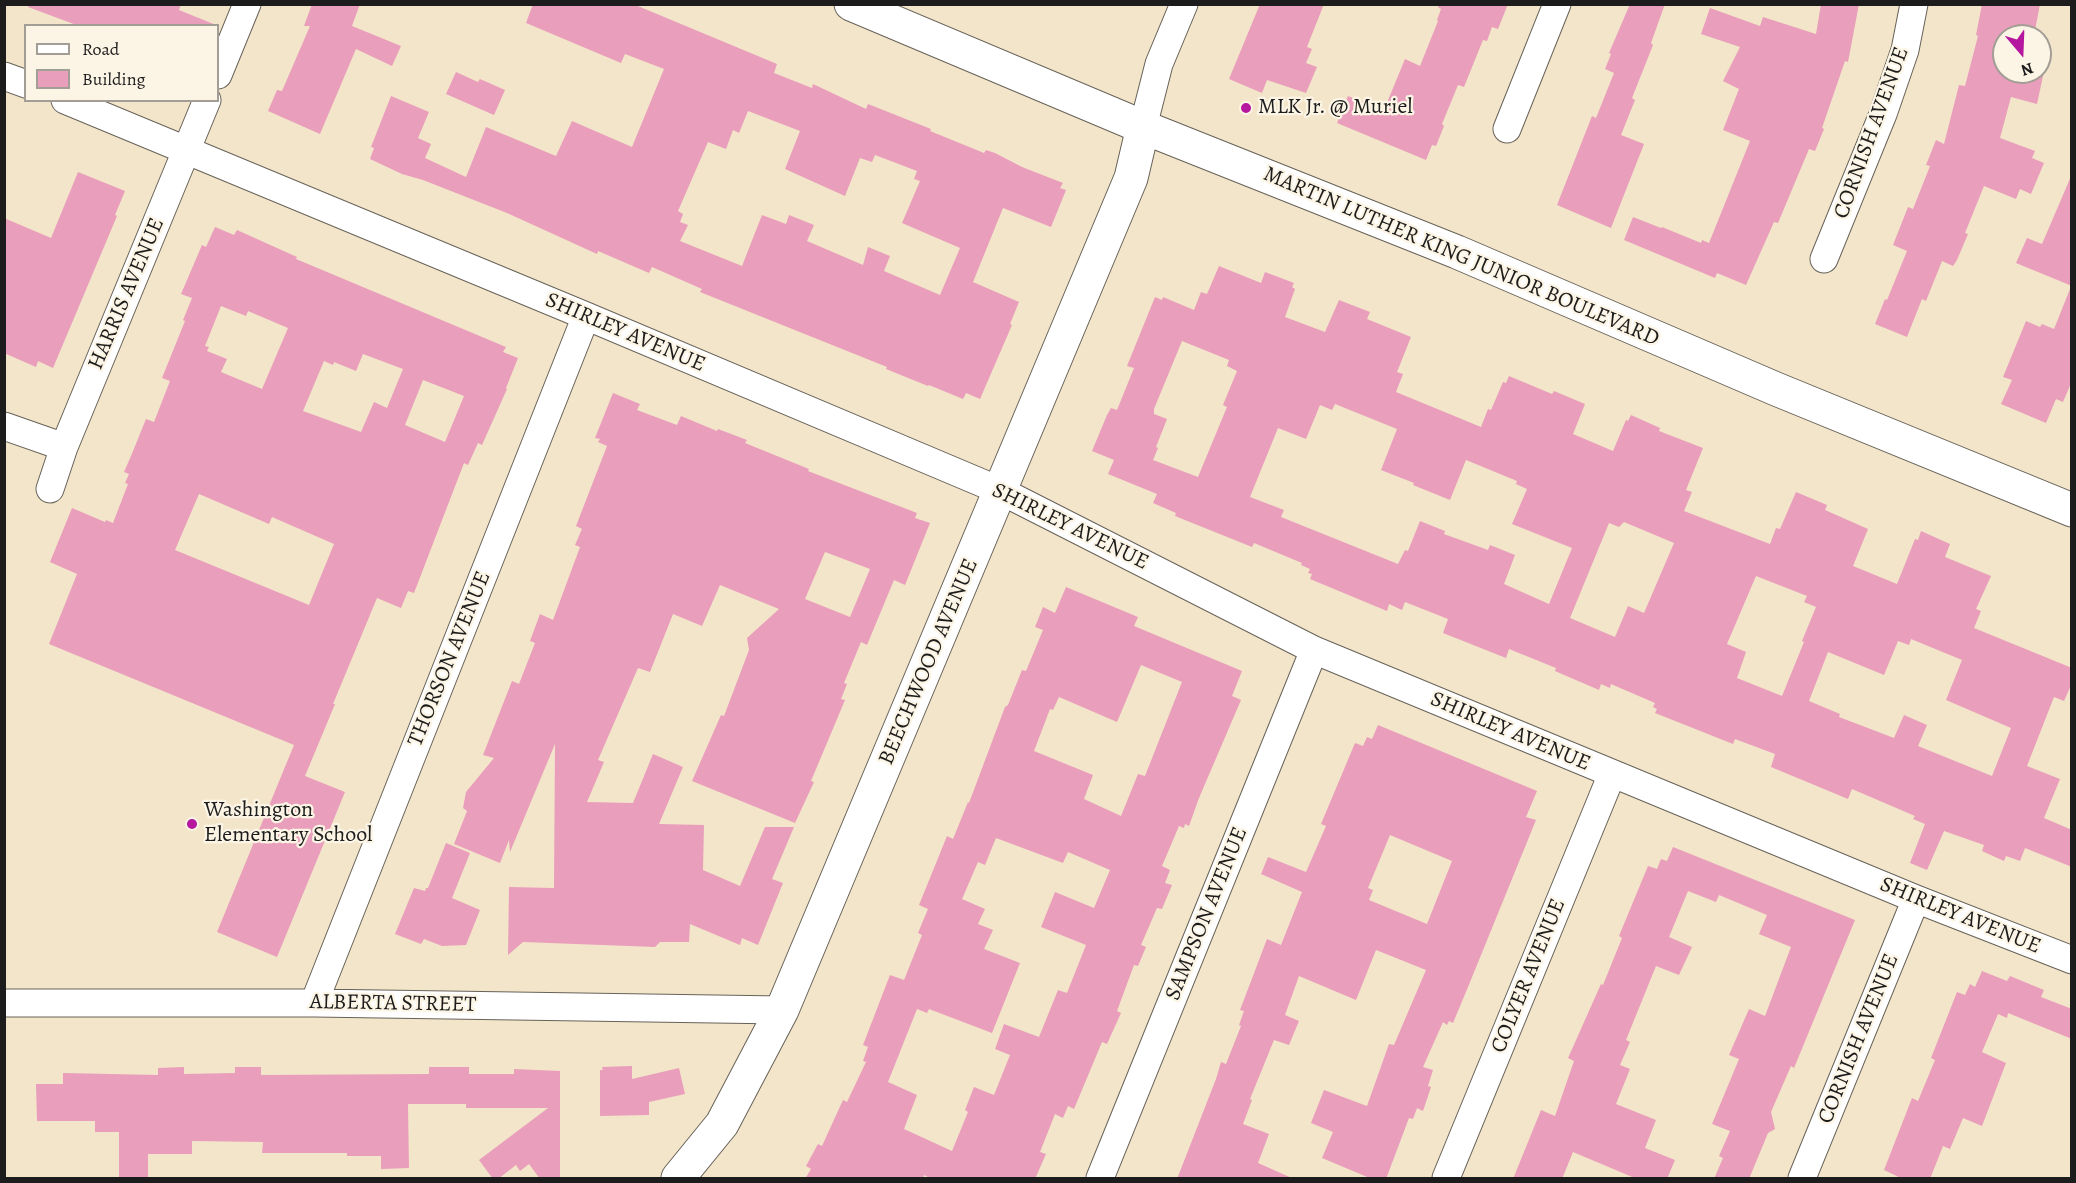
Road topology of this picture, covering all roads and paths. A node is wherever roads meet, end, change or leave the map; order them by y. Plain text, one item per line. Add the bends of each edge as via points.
1 (247, 4) edge
2 (851, 4) edge
3 (1184, 4) edge
4 (1557, 4) edge
5 (1914, 4) edge
6 (219, 73) edge
7 (4, 76) edge
8 (24, 83) edge
9 (70, 102) edge
10 (206, 102) edge
11 (1143, 127) junction
12 (1507, 129) dead end
13 (187, 150) junction
14 (1824, 259) dead end
15 (586, 316) junction
16 (4, 426) edge
17 (64, 447) junction
18 (50, 489) dead end
19 (1001, 491) junction
20 (2072, 510) edge
21 (1314, 650) junction
22 (1612, 774) junction
23 (1916, 899) junction
24 (2072, 960) edge
25 (4, 1003) edge
26 (314, 1003) junction
27 (782, 1010) junction
28 (678, 1179) edge
29 (1100, 1179) edge
30 (1446, 1179) edge
31 (1802, 1179) edge

1 - 6 street
2 - 11 main road, MARTIN LUTHER KING JUNIOR BOULEVARD
3 - 11 street via 1159,64
4 - 12 street
5 - 14 street, CORNISH AVENUE via 1905,50 1884,114
7 - 8 street
9 - 13 street, SHIRLEY AVENUE
10 - 13 street, HARRIS AVENUE
11 - 19 main road, BEECHWOOD AVENUE via 1131,178
11 - 20 main road, MARTIN LUTHER KING JUNIOR BOULEVARD via 1457,252
13 - 15 street, SHIRLEY AVENUE
13 - 17 street, HARRIS AVENUE
15 - 19 street, SHIRLEY AVENUE
15 - 26 street, THORSON AVENUE
16 - 17 street
17 - 18 street, HARRIS AVENUE
19 - 21 street, SHIRLEY AVENUE
19 - 27 main road, BEECHWOOD AVENUE
21 - 22 street, SHIRLEY AVENUE
21 - 29 street, SAMPSON AVENUE
22 - 23 street, SHIRLEY AVENUE
22 - 30 street, COLYER AVENUE
23 - 24 street, SHIRLEY AVENUE
23 - 31 street, CORNISH AVENUE
25 - 26 street, ALBERTA STREET
26 - 27 street, ALBERTA STREET
27 - 28 main road, BEECHWOOD AVENUE via 722,1124

